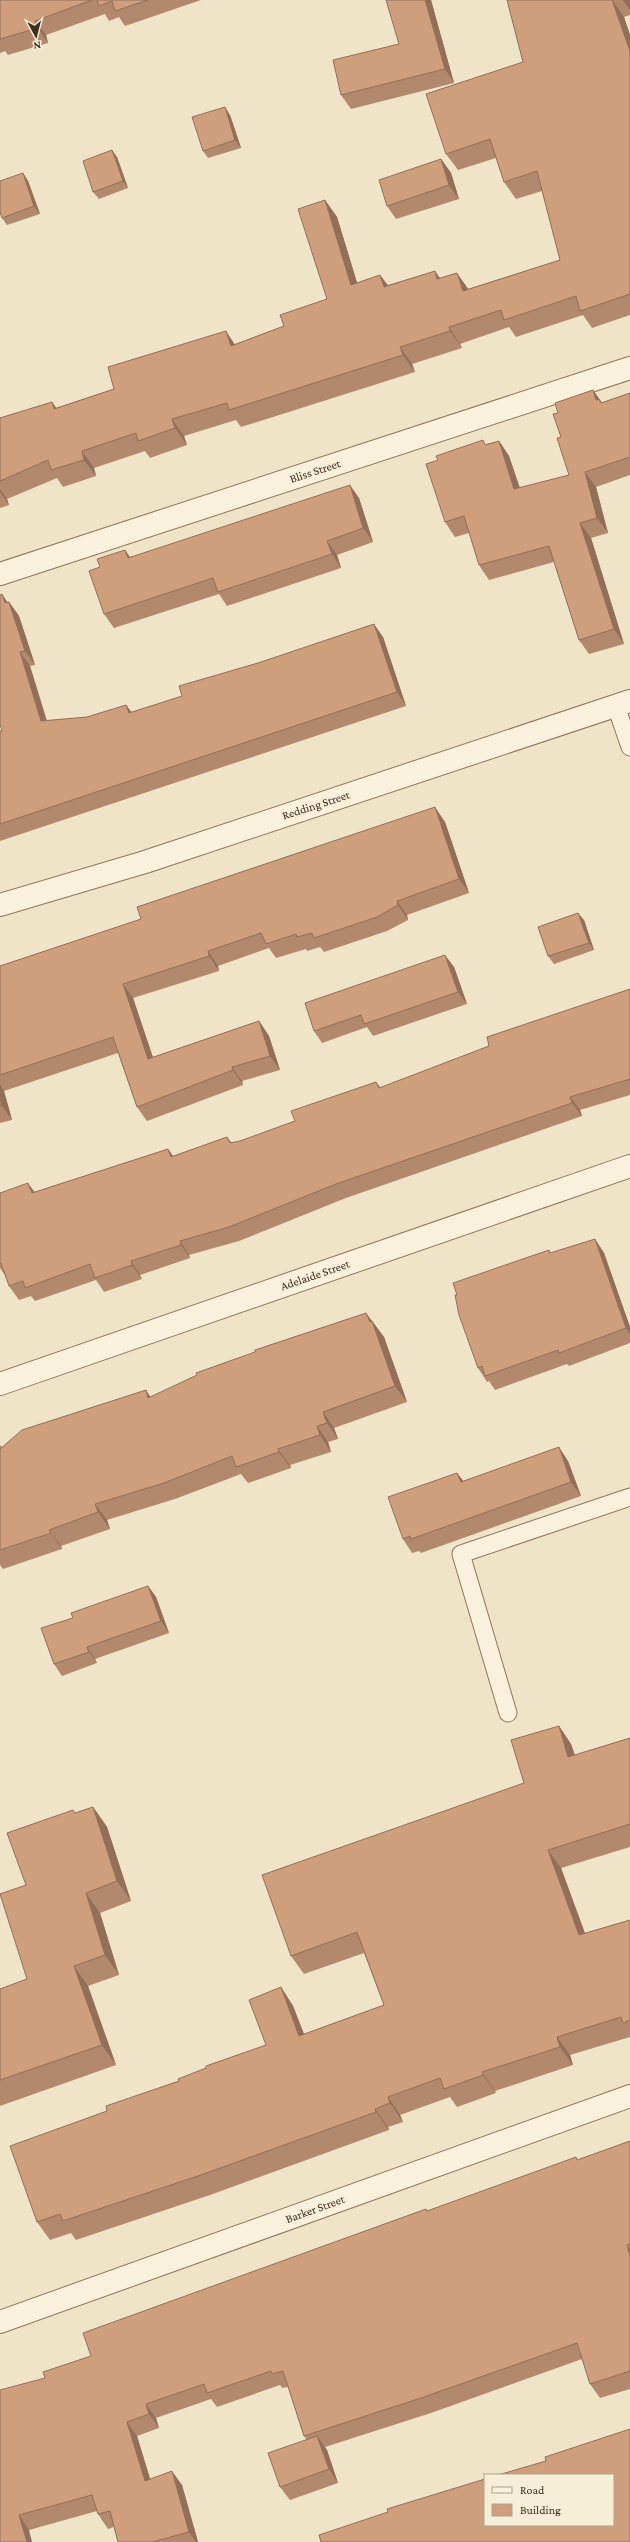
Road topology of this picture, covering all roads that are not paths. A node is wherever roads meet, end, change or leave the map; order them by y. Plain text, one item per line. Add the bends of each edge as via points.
1 (630, 368) edge
2 (0, 574) edge
3 (623, 703) edge
4 (630, 747) edge
5 (0, 905) edge
6 (630, 1166) edge
7 (0, 1384) edge
8 (630, 1497) edge
9 (508, 1714) dead end
10 (630, 2096) edge
11 (0, 2322) edge

1 - 2 street, Bliss Street
3 - 4 lane
3 - 5 street, Redding Street via 145,862
6 - 7 street, Adelaide Street
8 - 9 lane via 461,1554
10 - 11 street, Barker Street

